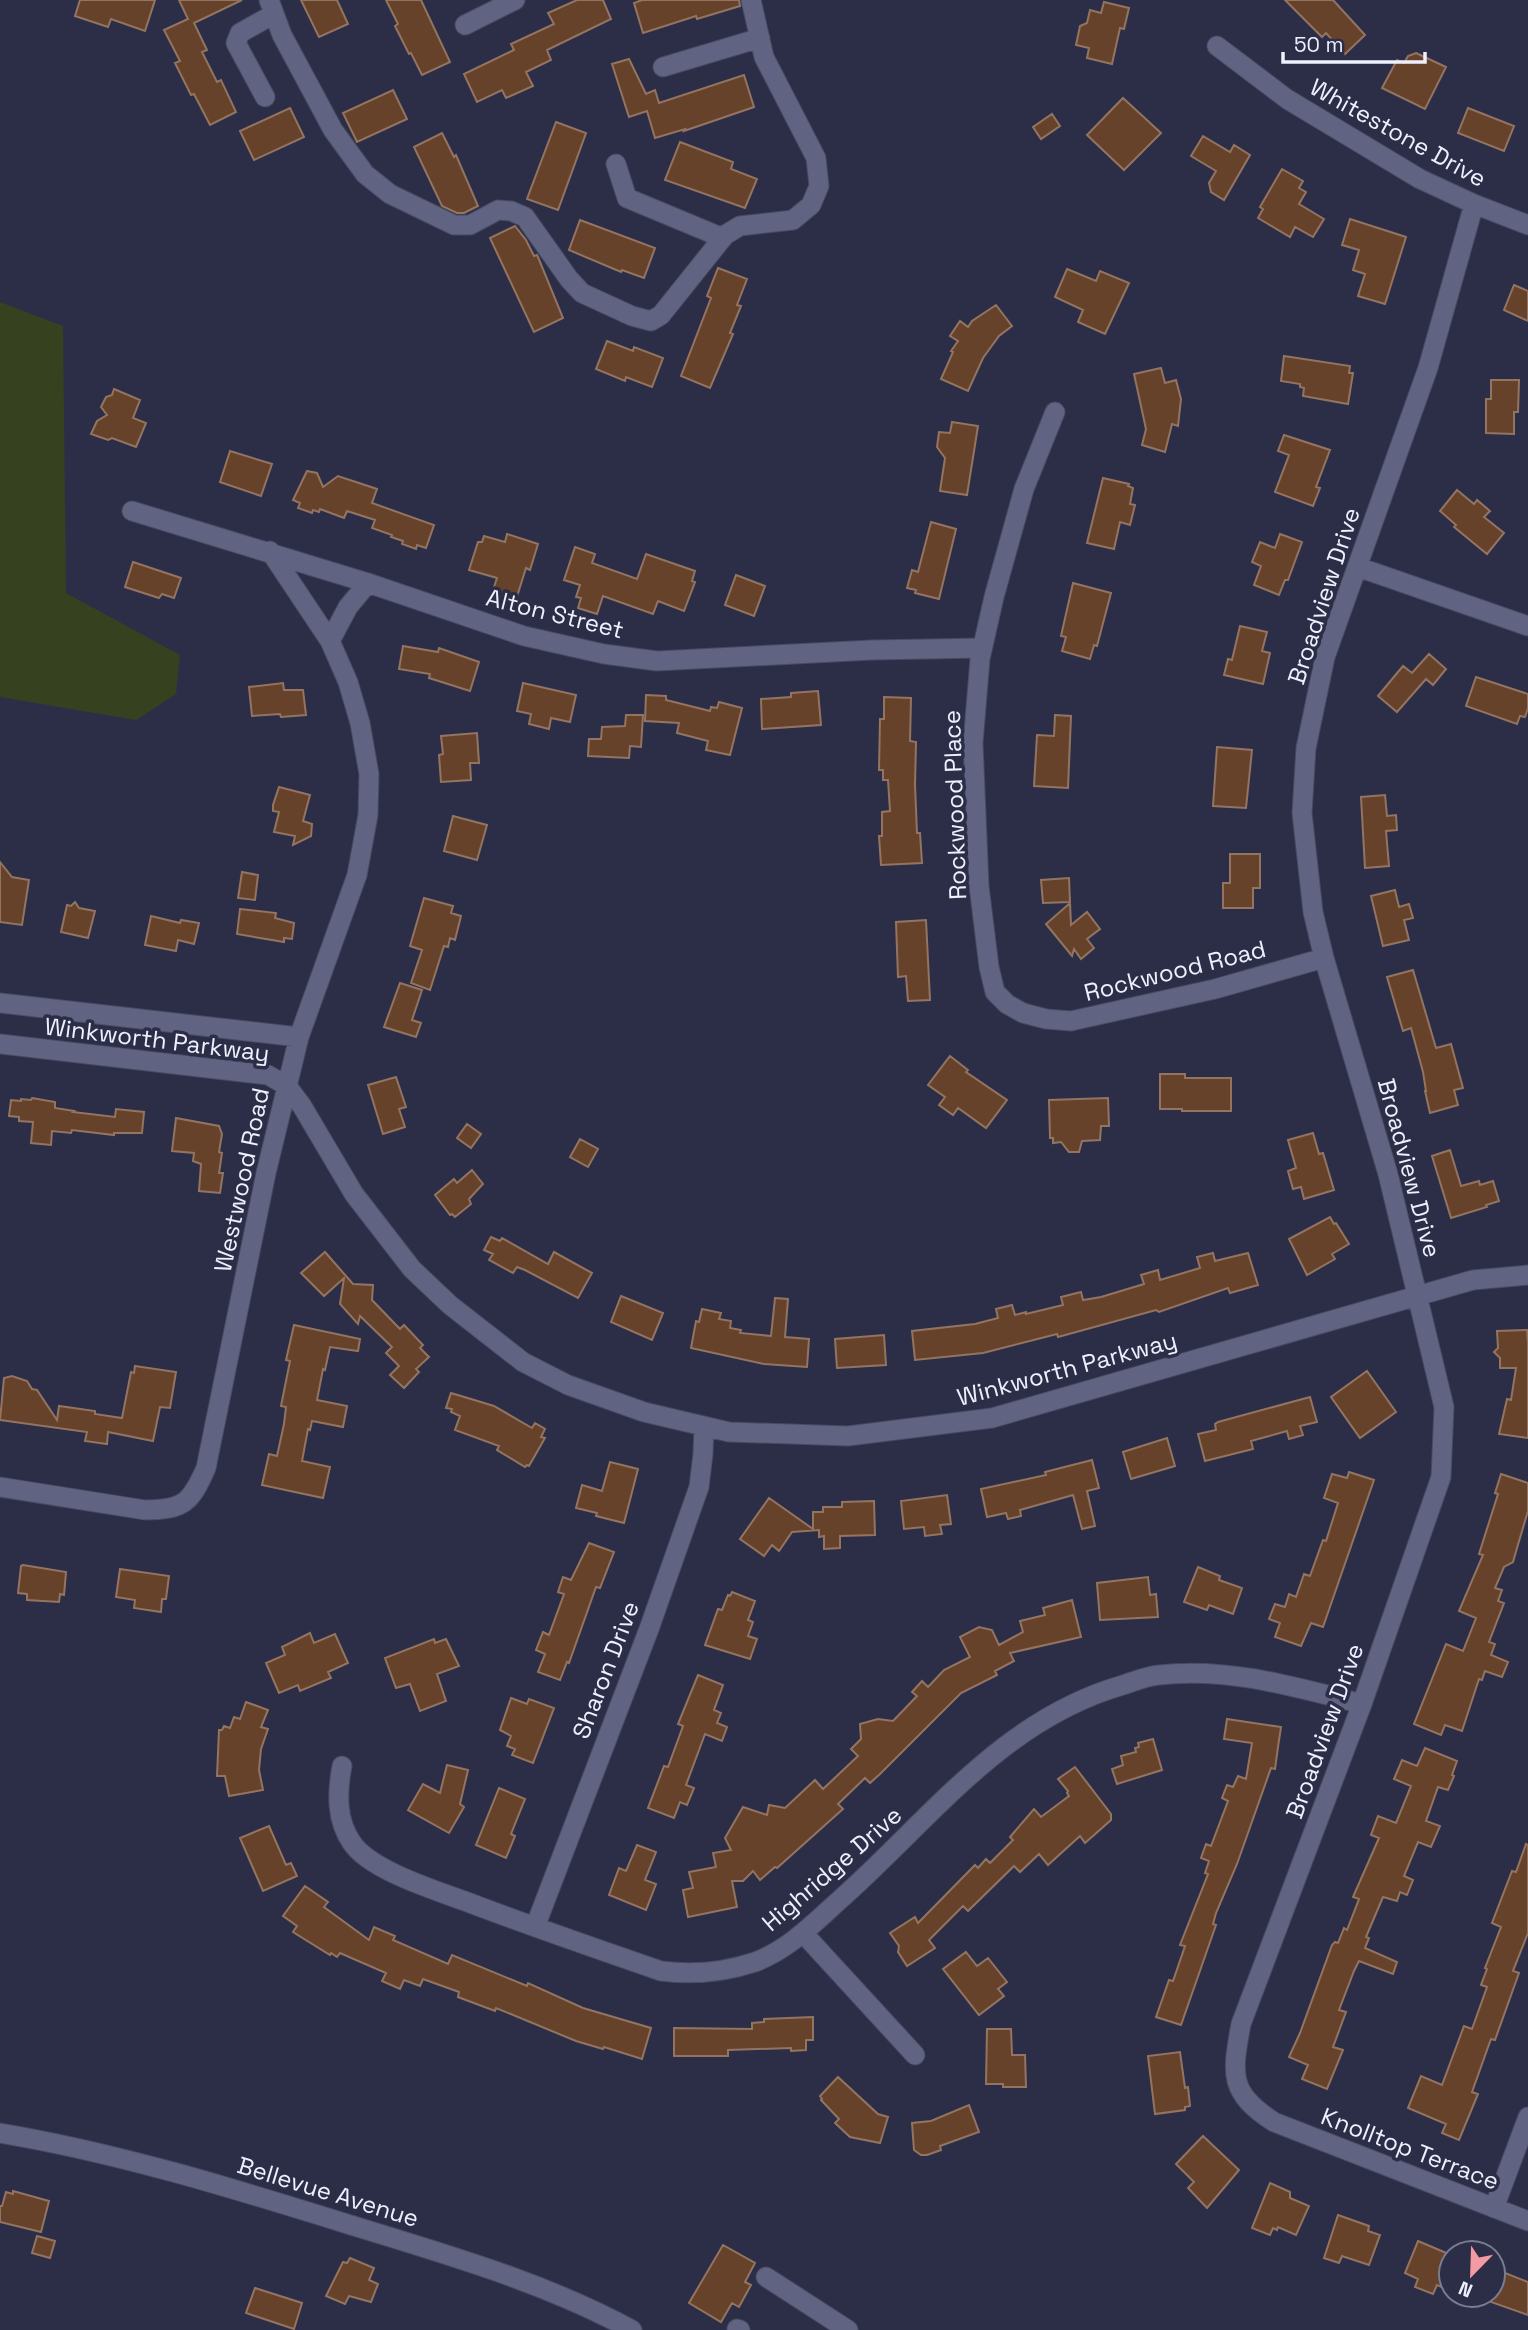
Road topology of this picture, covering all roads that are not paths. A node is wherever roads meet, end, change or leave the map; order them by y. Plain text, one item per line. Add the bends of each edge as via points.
1 (515, 0) edge
2 (751, 0) edge
3 (272, 7) edge
4 (465, 25) dead end
5 (760, 38) junction
6 (1217, 46) dead end
7 (663, 67) dead end
8 (265, 97) dead end
9 (617, 164) dead end
10 (1474, 204) junction
11 (1528, 225) edge
12 (723, 237) junction
13 (1055, 412) dead end
14 (132, 511) dead end
15 (270, 551) junction
16 (1358, 567) junction
17 (368, 583) junction
18 (1528, 626) edge
19 (330, 641) junction
20 (982, 648) junction
21 (1324, 958) junction
22 (0, 1003) edge
23 (1036, 1017) joint
24 (299, 1037) junction
25 (0, 1045) edge
26 (287, 1086) junction
27 (1528, 1275) edge
28 (1417, 1295) junction
29 (704, 1426) junction
30 (0, 1487) edge
31 (1362, 1704) junction
32 (342, 1766) dead end
33 (535, 1927) junction
34 (803, 1933) junction
35 (915, 2055) dead end
36 (1528, 2117) edge
37 (1274, 2122) joint
38 (0, 2133) edge
39 (1494, 2208) junction
40 (1528, 2221) edge
41 (766, 2277) dead end
42 (607, 2324) edge
43 (632, 2330) edge
44 (848, 2330) edge

1 - 4 street
2 - 5 street
3 - 8 street via 240,33 236,43
3 - 12 street via 282,35 334,130 365,174 390,194 454,225 470,225 498,210 525,217 582,293 651,321 661,315
5 - 7 street
5 - 12 street via 764,57 816,159 819,186 811,205 793,220 740,226
6 - 10 street, Whitestone Drive via 1286,99 1420,179
9 - 12 street via 627,198
10 - 11 street, Whitestone Drive
10 - 16 street, Broadview Drive via 1428,368
13 - 20 street, Rockwood Place via 1024,489
14 - 15 street, Alton Street
15 - 17 street, Alton Street
15 - 19 street, Westwood Road
16 - 18 street
16 - 21 street, Broadview Drive via 1325,657 1306,748 1302,813 1313,912
17 - 19 street via 348,607
17 - 20 street, Alton Street via 524,636 657,661
19 - 24 street, Westwood Road via 360,723 369,774 368,815 357,875
20 - 23 street, Rockwood Place via 973,743 979,886 989,967 995,992 1007,1004
21 - 23 street, Rockwood Road via 1215,989 1071,1021
21 - 28 street, Broadview Drive via 1388,1174
22 - 24 street, Winkworth Parkway
24 - 26 street, Westwood Road
25 - 26 street, Winkworth Parkway via 268,1075
26 - 29 street, Winkworth Parkway via 354,1194 412,1269 450,1305 523,1362 568,1385 644,1412
26 - 30 street, Westwood Road via 206,1468 195,1493 180,1506 145,1510
27 - 28 street, Winkworth Parkway via 1473,1280
28 - 29 street, Winkworth Parkway via 992,1418 848,1436 729,1433
28 - 31 street, Broadview Drive via 1444,1407 1441,1477
29 - 33 street, Sharon Drive via 699,1487
31 - 34 street, Highridge Drive via 1287,1684 1206,1673 1157,1675 1099,1692 1045,1717 1007,1744
31 - 37 street, Broadview Drive via 1241,2024 1235,2075 1242,2095
32 - 33 street, Highridge Drive via 338,1790 341,1822 353,1845 405,1878
33 - 34 street, Highridge Drive via 661,1971 681,1973 723,1970 756,1961
34 - 35 street
36 - 39 street
37 - 39 street, Knolltop Terrace
38 - 42 street, Bellevue Avenue via 229,2187 530,2284
39 - 40 street, Knolltop Terrace
41 - 44 street
42 - 43 street, Bellevue Avenue

